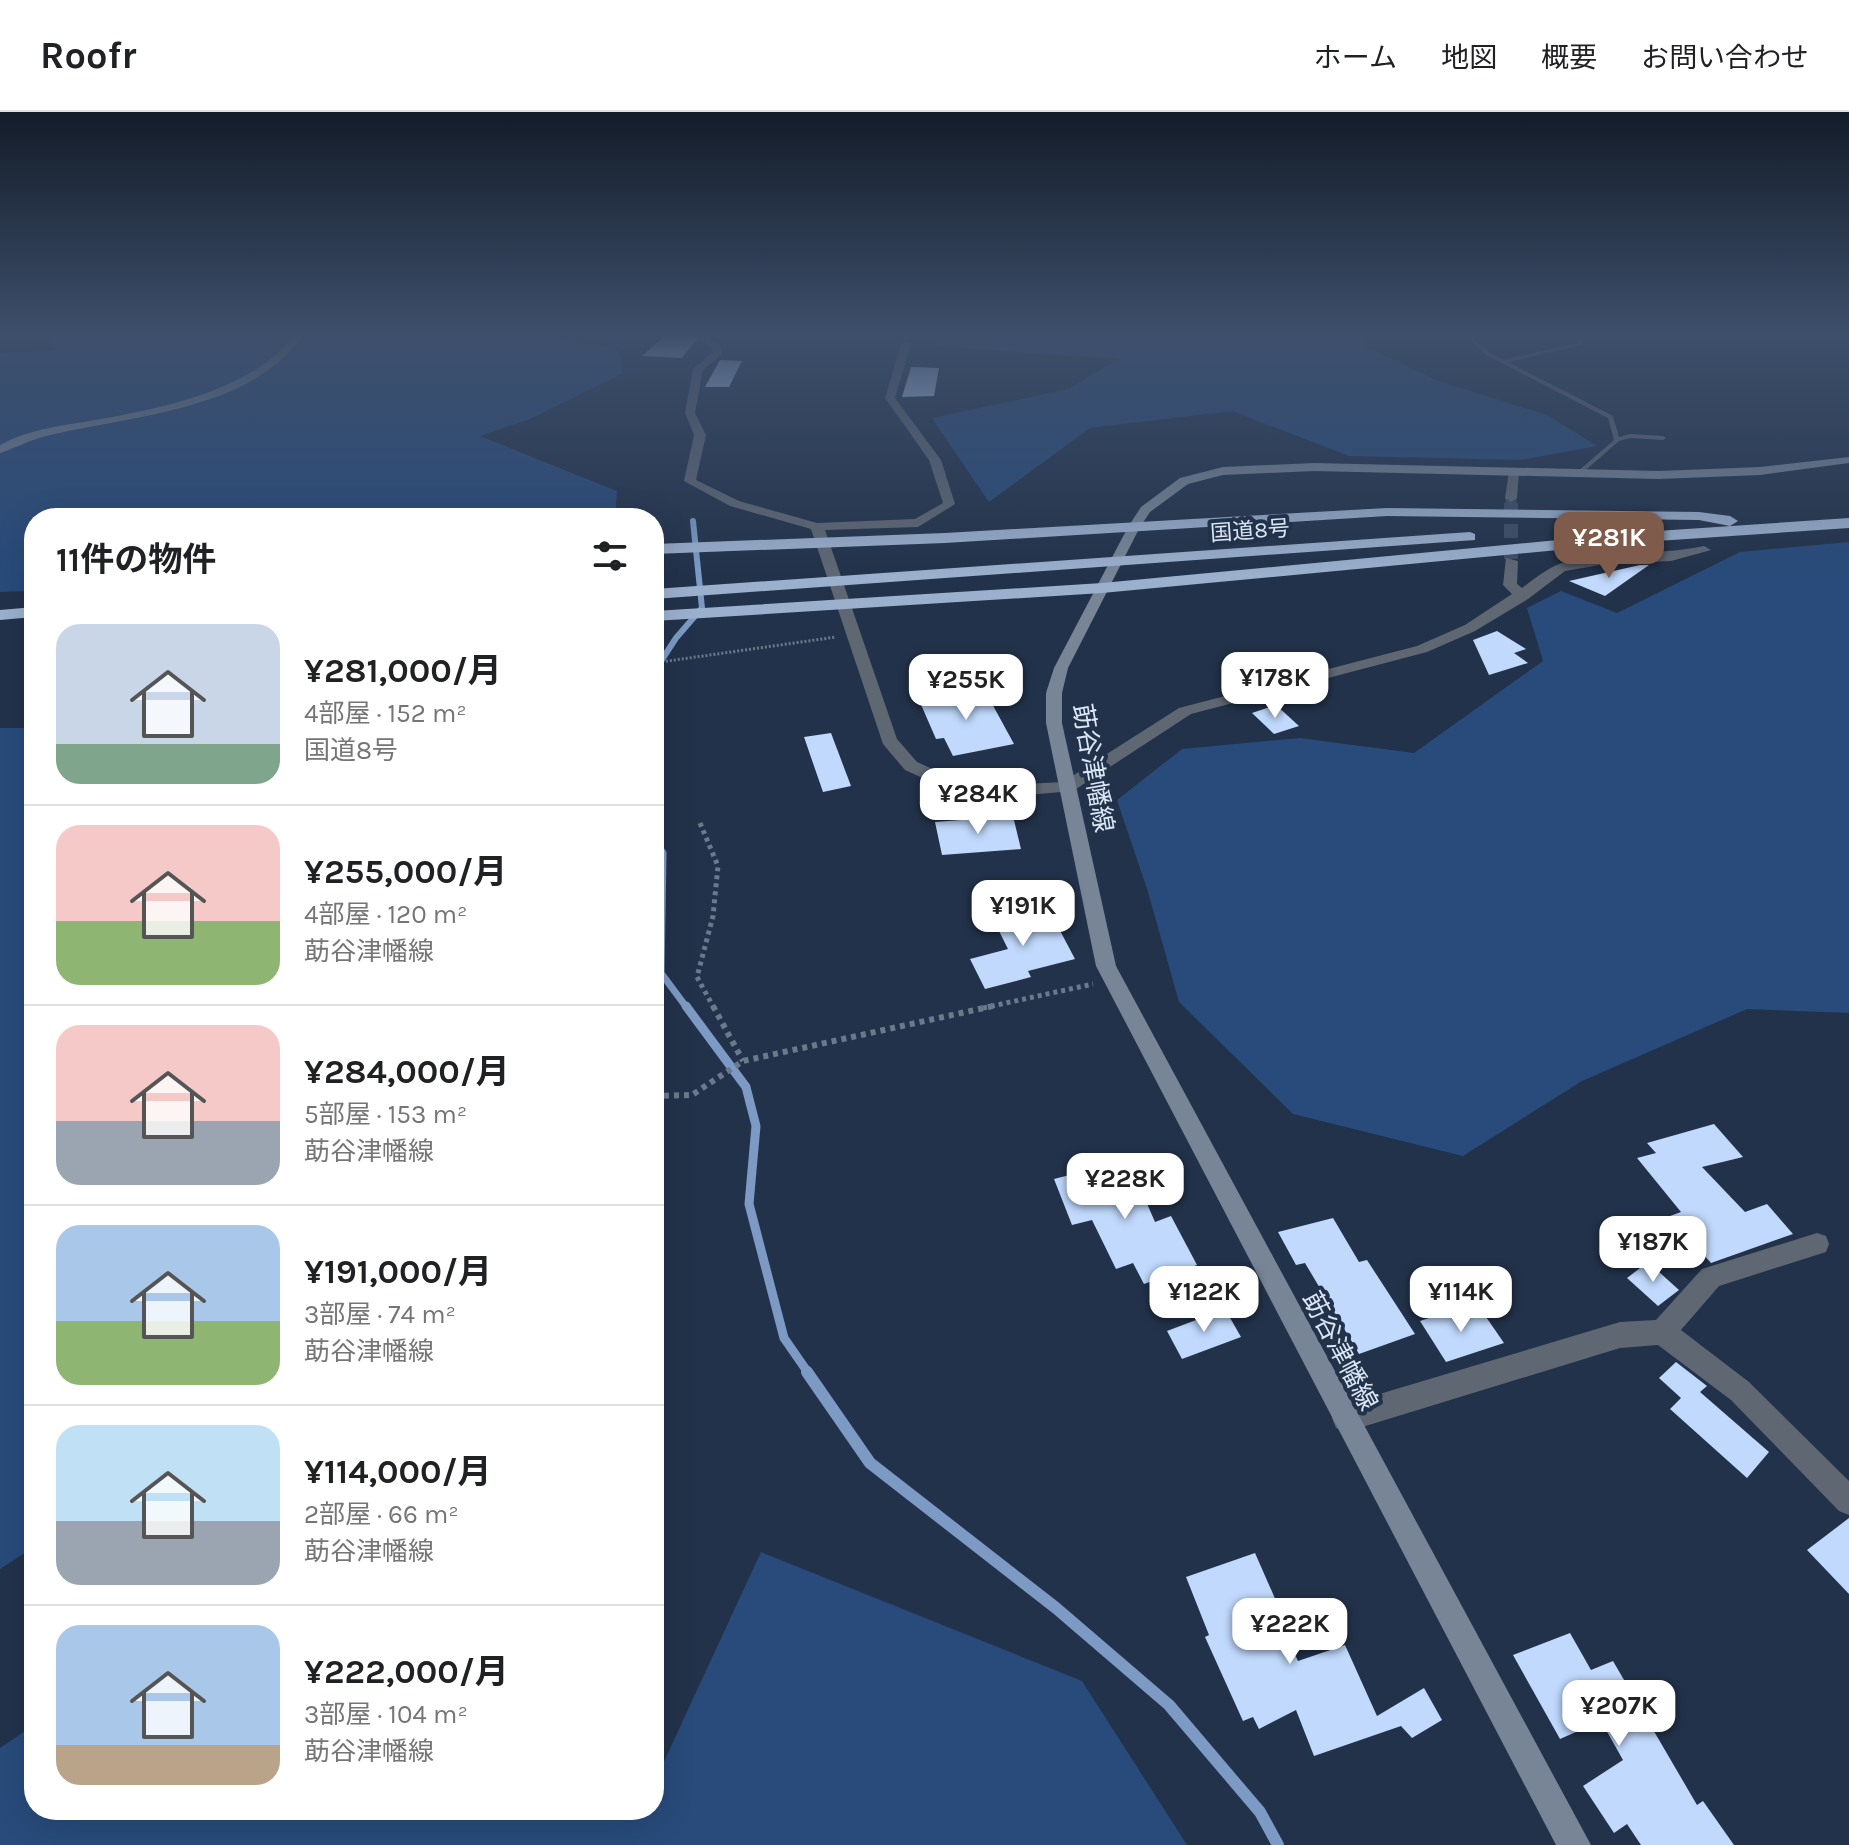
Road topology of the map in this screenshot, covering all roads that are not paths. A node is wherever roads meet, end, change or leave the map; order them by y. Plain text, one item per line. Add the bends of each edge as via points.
1 (144, 415) edge
2 (691, 415) edge
3 (903, 415) edge
4 (1607, 415) edge
5 (1663, 438) dead end
6 (1617, 440) junction
7 (0, 450) edge
8 (1849, 460) edge
9 (1513, 473) junction
10 (1578, 474) junction
11 (1511, 498) tunnel mouth
12 (1735, 522) junction
13 (1849, 522) edge
14 (817, 527) junction
15 (1134, 527) junction
16 (664, 549) edge
17 (1704, 550) dead end
18 (1511, 561) tunnel mouth
19 (1102, 588) junction
20 (664, 594) edge
21 (1523, 596) junction
22 (24, 613) edge
23 (664, 616) edge
24 (0, 617) edge
25 (24, 618) edge
26 (1067, 787) junction
27 (1817, 1244) dead end
28 (1662, 1332) junction
29 (1346, 1418) junction
30 (1849, 1501) edge
31 (1574, 1845) edge

1 - 7 main road via 52,432
2 - 14 street via 700,435 690,481 768,514
3 - 14 street via 933,455 949,504 918,523
4 - 6 lane
5 - 6 lane
6 - 10 lane
8 - 10 main road, 莇谷津幡線 via 1760,471
9 - 10 main road, 莇谷津幡線
9 - 11 street
9 - 15 main road, 莇谷津幡線 via 1314,467 1223,471 1184,481 1145,510
12 - 13 highway, 国道8号
12 - 15 highway via 1699,516 1387,512
12 - 20 highway, 国道8号
13 - 19 highway
14 - 26 street via 889,740 911,766 944,781 1004,791
15 - 16 highway
15 - 19 main road, 莇谷津幡線
17 - 21 street via 1561,568
18 - 21 street via 1510,585
19 - 23 highway
19 - 26 main road, 莇谷津幡線 via 1061,668 1054,693 1054,723
21 - 26 street via 1422,649 1185,711
22 - 24 highway
24 - 25 highway
26 - 29 main road, 莇谷津幡線 via 1106,966
27 - 28 street via 1711,1277
28 - 29 street via 1620,1335
28 - 30 street via 1740,1391
29 - 31 main road, 莇谷津幡線

